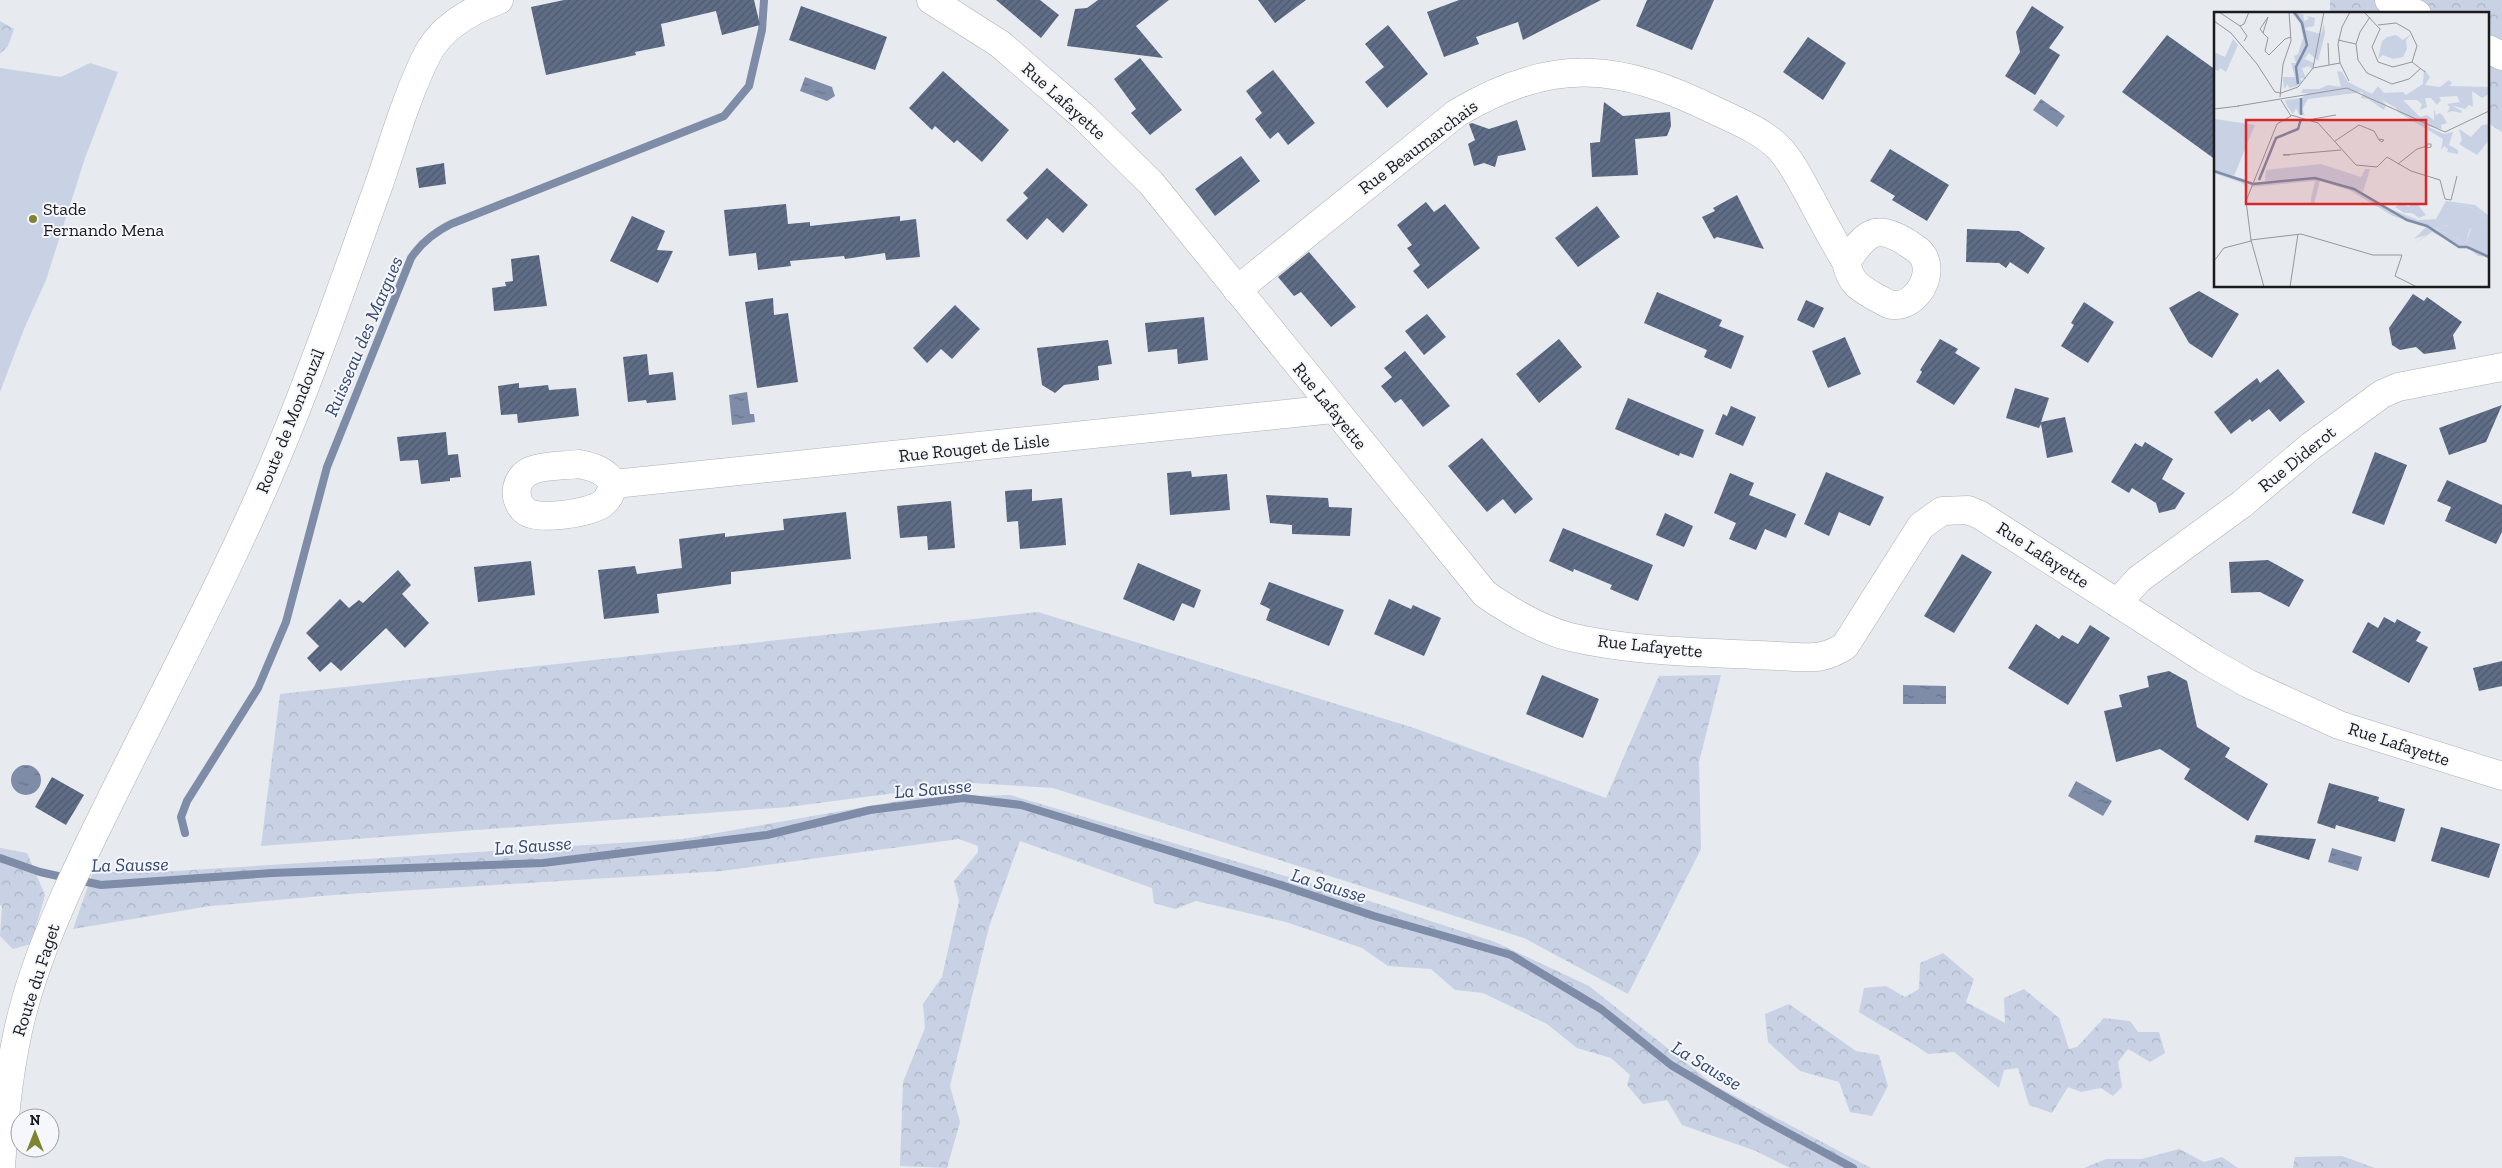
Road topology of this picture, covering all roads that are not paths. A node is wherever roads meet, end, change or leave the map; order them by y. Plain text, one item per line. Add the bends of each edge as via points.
1 (499, 0) edge
2 (931, 0) edge
3 (2389, 0) edge
4 (2413, 12) edge
5 (2490, 50) edge
6 (2502, 56) edge
7 (1846, 262) dead end
8 (1237, 290) junction
9 (2502, 366) edge
10 (1333, 409) junction
11 (614, 484) dead end
12 (2117, 603) junction
13 (2502, 776) edge
14 (83, 857) joint
15 (1, 1168) edge

1 - 14 street, Route de Mondouzil via 462,18 440,36 428,52 283,444 236,549
2 - 8 street, Rue Lafayette via 1000,44 1083,116 1151,183
3 - 4 street
5 - 6 street
7 - 8 street, Rue Beaumarchais via 1795,170 1778,147 1760,134 1664,87 1606,73 1574,72 1515,83 1458,113
8 - 10 street, Rue Lafayette
9 - 12 street, Rue Diderot via 2398,387 2382,394 2310,446 2242,504 2139,578
10 - 11 street, Rue Rouget de Lisle
10 - 12 street, Rue Lafayette via 1485,594 1512,613 1569,636 1651,648 1816,658 1831,655 1845,646 1921,526 1942,511 1955,509 1980,515
12 - 13 street, Rue Lafayette via 2205,660 2296,707 2339,725
14 - 15 street, Route du Faget via 35,974 14,1050

